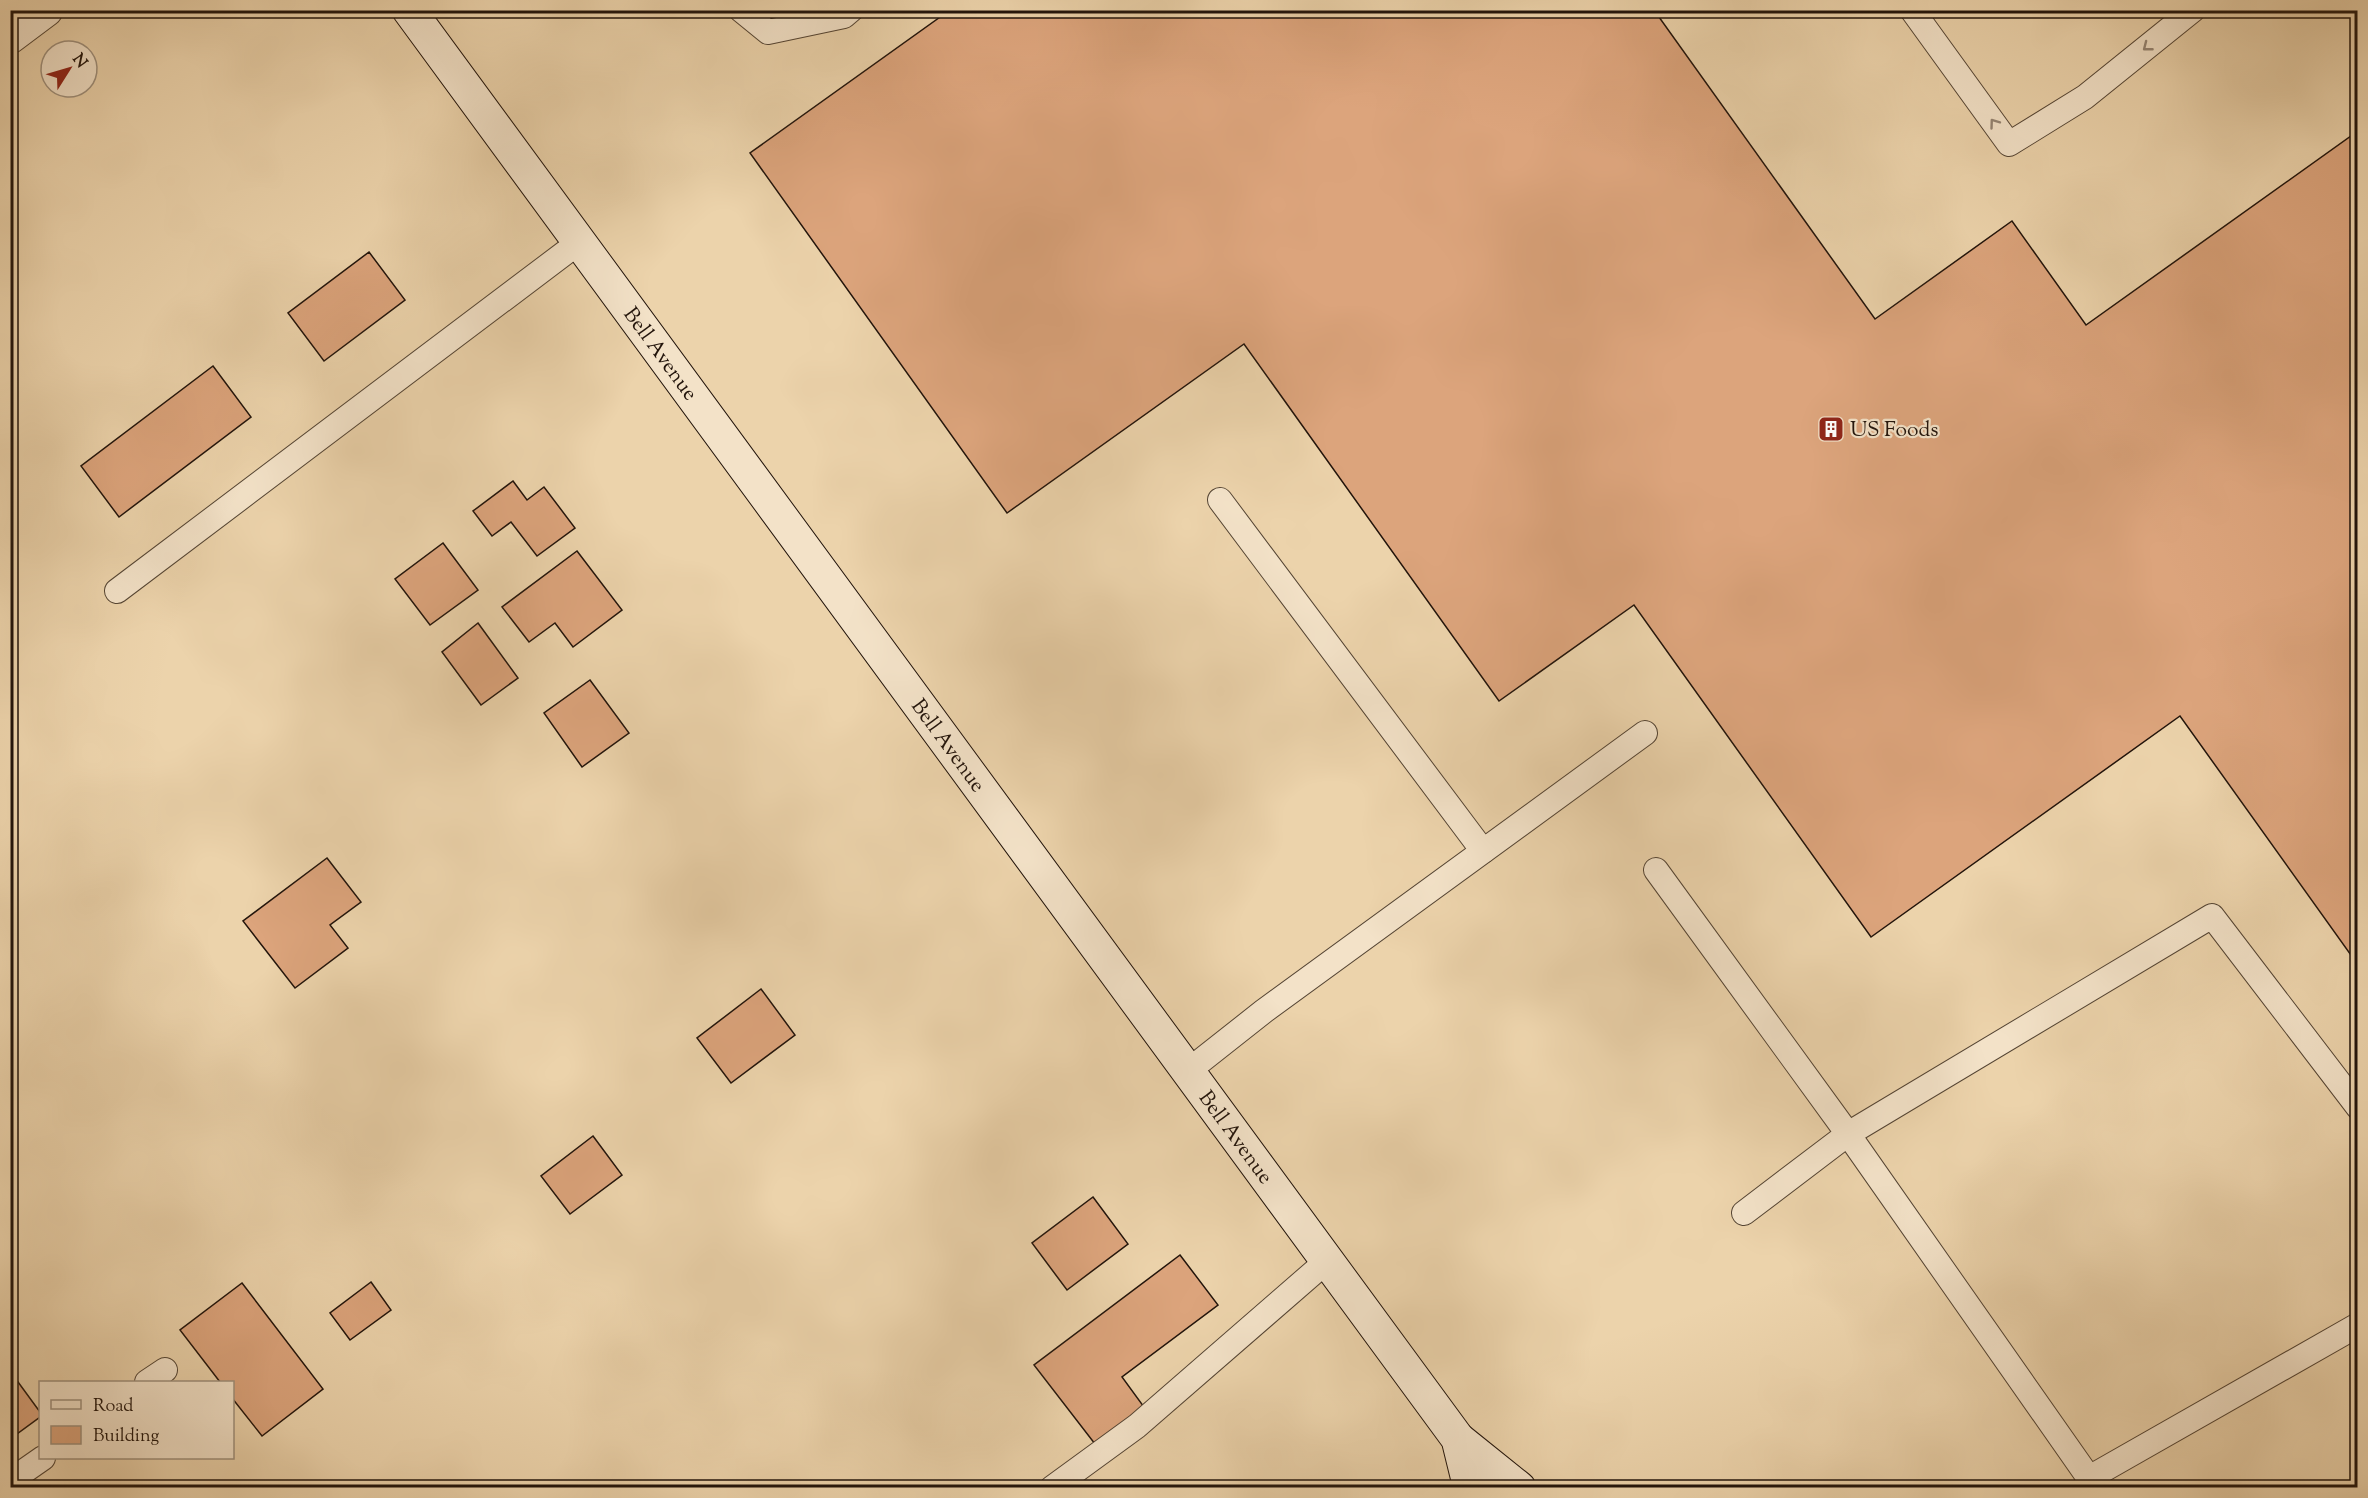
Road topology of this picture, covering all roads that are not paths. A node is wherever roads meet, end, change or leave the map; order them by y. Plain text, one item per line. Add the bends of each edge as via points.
1 (46, 10) edge
2 (409, 10) edge
3 (741, 10) edge
4 (851, 10) edge
5 (1911, 10) edge
6 (2193, 10) edge
7 (10, 38) edge
8 (578, 243) junction
9 (1220, 500) dead end
10 (117, 591) dead end
11 (1645, 733) dead end
12 (1483, 850) junction
13 (1656, 870) dead end
14 (1188, 1071) junction
15 (2358, 1107) edge
16 (1848, 1134) junction
17 (1744, 1213) dead end
18 (1328, 1260) junction
19 (2358, 1325) edge
20 (1458, 1439) junction
21 (42, 1459) edge
22 (10, 1481) edge
23 (1052, 1488) edge
24 (1470, 1488) edge
25 (1519, 1488) edge

1 - 7 main road
2 - 8 main road, Bell Avenue
3 - 4 lane via 768,32 844,16
6 -> 5 lane via 2085,97 2009,144
8 - 10 lane
8 - 14 main road, Bell Avenue
9 - 12 lane
11 - 12 lane
12 - 14 lane
13 - 16 lane
14 - 18 main road, Bell Avenue
15 - 16 lane via 2212,916
16 - 17 lane
16 - 19 lane via 2089,1478
18 - 20 main road, Bell Avenue
18 - 23 lane via 1137,1426
20 - 24 main road, Bell Avenue
20 - 25 main road
21 - 22 lane

